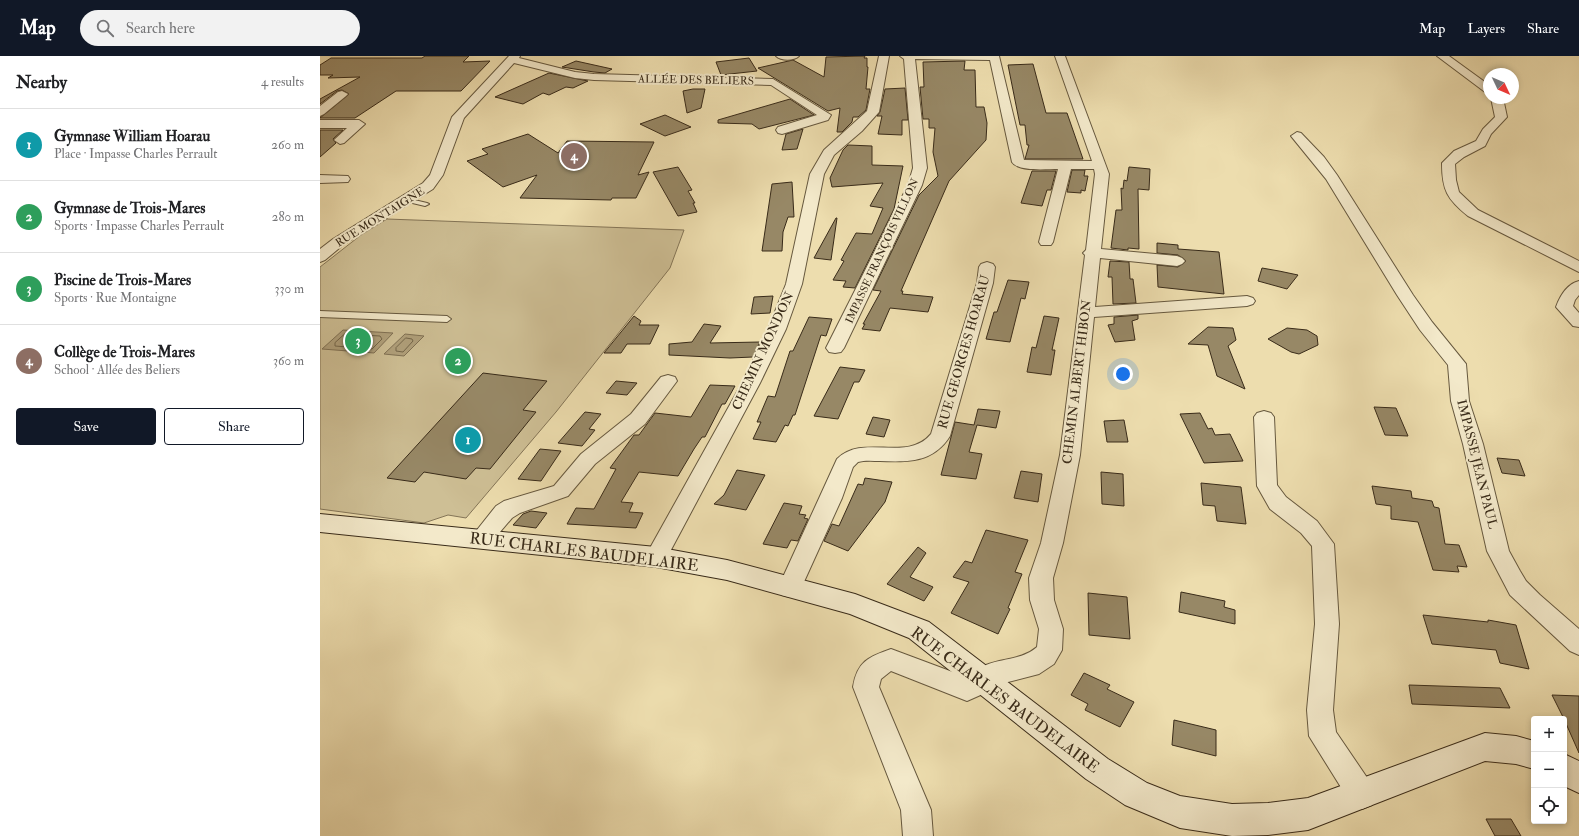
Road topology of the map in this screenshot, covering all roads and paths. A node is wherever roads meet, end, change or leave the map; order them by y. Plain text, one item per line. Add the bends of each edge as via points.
1 (781, 56) edge
2 (794, 56) edge
3 (884, 56) edge
4 (905, 56) edge
5 (909, 56) edge
6 (994, 56) edge
7 (1060, 56) edge
8 (1442, 56) edge
9 (513, 58) edge
10 (1483, 86) edge
11 (342, 94) dead end
12 (1498, 104) edge
13 (320, 112) edge
14 (320, 124) edge
15 (782, 130) dead end
16 (1297, 136) dead end
17 (340, 140) dead end
18 (1100, 165) junction
19 (1065, 166) junction
20 (343, 179) dead end
21 (320, 180) edge
22 (406, 200) junction
23 (425, 204) dead end
24 (1046, 242) dead end
25 (1092, 253) junction
26 (320, 257) edge
27 (1177, 261) dead end
28 (987, 267) dead end
29 (1579, 267) edge
30 (1579, 286) edge
31 (1247, 301) dead end
32 (320, 314) edge
33 (1086, 314) junction
34 (447, 318) dead end
35 (1579, 322) edge
36 (835, 348) dead end
37 (668, 382) dead end
38 (1264, 417) dead end
39 (320, 523) edge
40 (480, 540) junction
41 (656, 557) junction
42 (790, 588) junction
43 (1579, 644) edge
44 (985, 681) junction
45 (1531, 754) edge
46 (1567, 771) edge
47 (1579, 778) edge
48 (1362, 795) junction
49 (1231, 828) edge
50 (918, 836) edge

1 - 2 street
3 - 41 street, CHEMIN MONDON via 873,112 829,153 817,174 794,284 777,329 751,383
4 - 5 street
5 - 6 street
5 - 36 street, IMPASSE FRANÇOIS VILLON via 920,168 915,186
6 - 19 street via 1018,162
7 - 18 street, CHEMIN ALBERT HIBON
8 - 10 street
9 - 15 street, ALLÉE DES BELIERS via 594,77 773,82 825,115
9 - 22 street, RUE MONTAIGNE via 458,117 436,175 428,186
11 - 13 street
12 - 29 street via 1501,117 1495,125 1485,131 1481,143 1459,154 1449,163 1450,190 1473,213
14 - 17 street via 359,124
16 - 43 street, IMPASSE JEAN PAUL via 1332,178 1421,320 1457,364 1460,401 1473,444 1498,551 1518,588
18 - 19 street
18 - 25 street, CHEMIN ALBERT HIBON via 1102,174
19 - 24 street
20 - 21 street
22 - 23 lane
22 - 26 street, RUE MONTAIGNE via 338,242
25 - 27 street
25 - 33 street, CHEMIN ALBERT HIBON
28 - 42 street, RUE GEORGES HOARAU via 985,283 940,436 932,446 919,452 906,455 859,454 844,464
30 - 35 street via 1567,298 1564,307
31 - 33 street
32 - 34 lane
33 - 44 street, CHEMIN ALBERT HIBON via 1070,455 1052,543 1041,578 1042,600 1051,629 1049,650 1046,656 1030,666 993,674
37 - 40 street via 638,419 588,459 561,492 512,507 504,512
38 - 48 street via 1267,486 1278,503 1309,527 1323,544 1328,624 1320,710 1323,736
39 - 40 main road, RUE CHARLES BAUDELAIRE
40 - 41 main road, RUE CHARLES BAUDELAIRE
41 - 42 main road, RUE CHARLES BAUDELAIRE via 727,570
42 - 44 main road, RUE CHARLES BAUDELAIRE via 855,605 918,630
44 - 49 main road, RUE CHARLES BAUDELAIRE via 1097,769 1136,794 1180,812
44 - 50 street, CHEMIN ALBERT HIBON via 967,689 890,660 872,669 867,677 866,687 916,810
45 - 48 main road, RUE CHARLES BAUDELAIRE via 1485,747
46 - 47 main road
48 - 49 main road, RUE CHARLES BAUDELAIRE via 1308,814 1268,819

